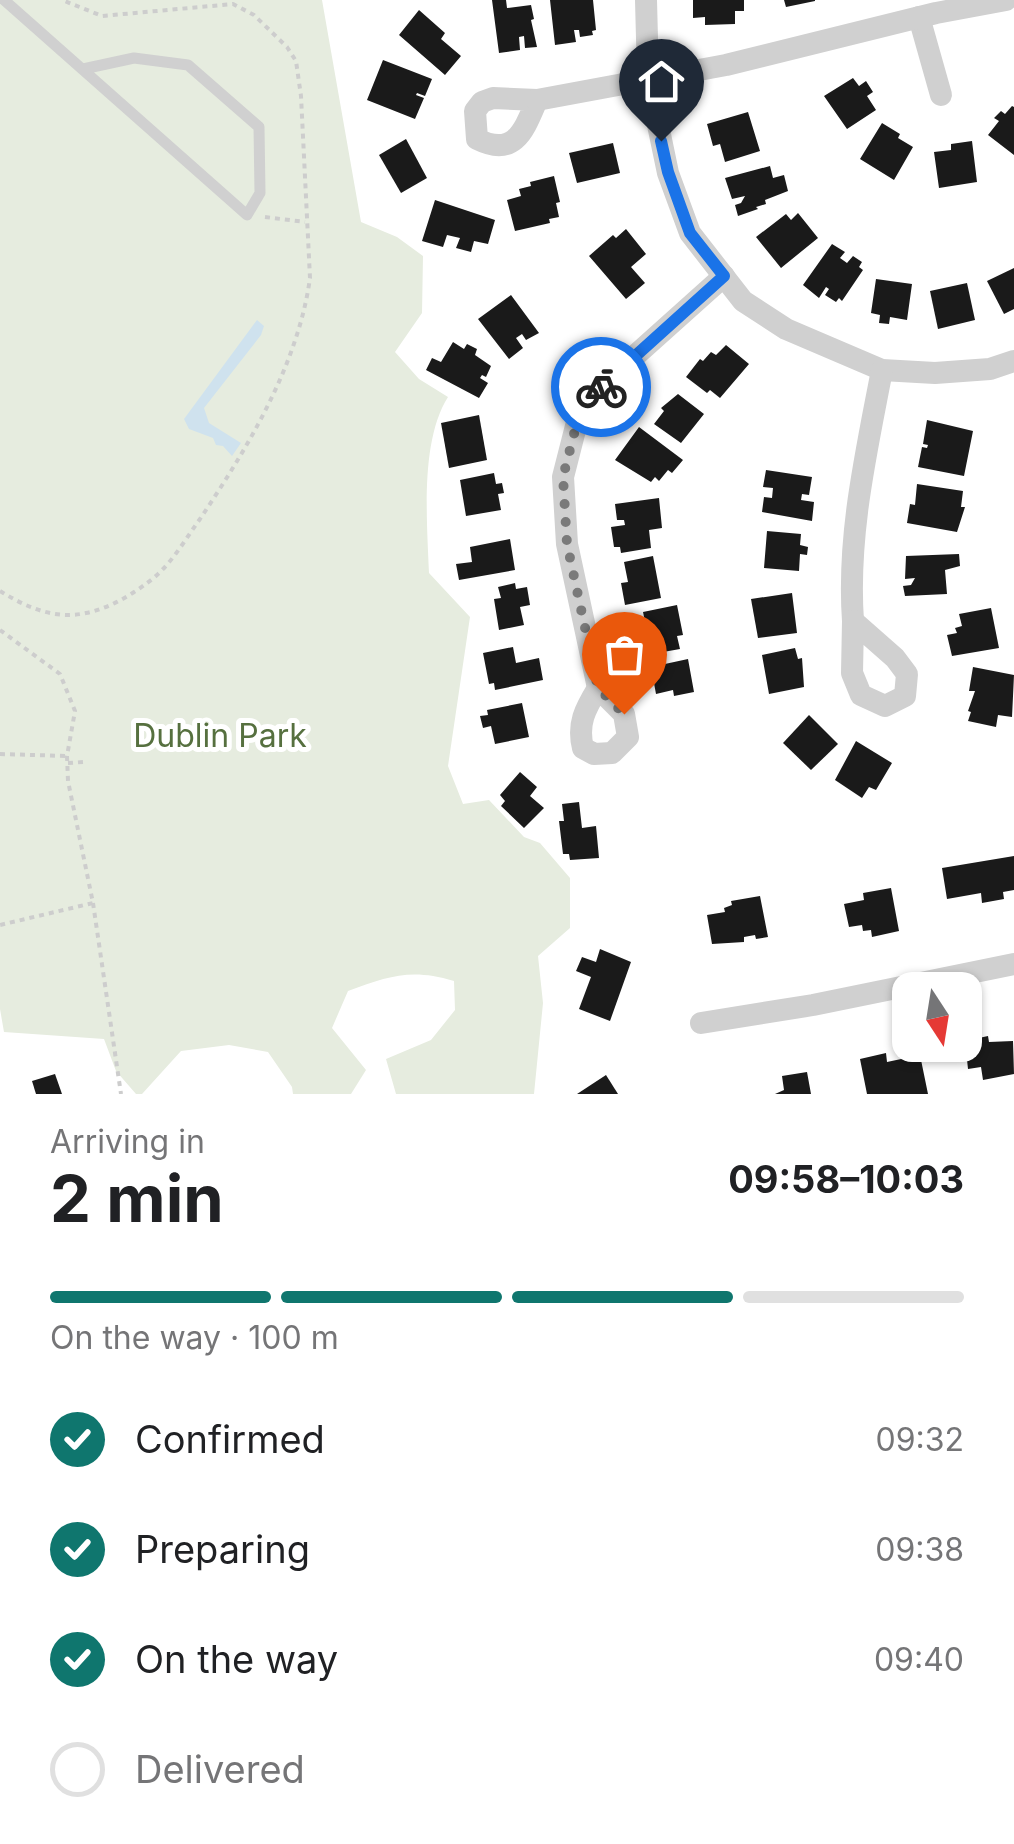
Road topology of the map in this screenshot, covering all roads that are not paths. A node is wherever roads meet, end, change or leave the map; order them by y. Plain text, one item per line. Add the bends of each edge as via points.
1 (4, 0) edge
2 (646, 0) edge
3 (1006, 0) edge
4 (919, 17) junction
5 (83, 70) junction
6 (648, 77) junction
7 (941, 95) dead end
8 (537, 100) dead end
9 (724, 276) junction
10 (1014, 360) edge
11 (882, 370) junction
12 (854, 621) dead end
13 (598, 688) dead end
14 (1014, 964) edge
15 (701, 1023) dead end

1 - 5 lane
2 - 6 street
3 - 4 street
4 - 6 street via 726,65
4 - 7 street
5 - 5 lane via 247,215 260,193 260,160 259,127 245,114 188,65 134,58
6 - 8 street
6 - 9 street via 668,172 690,233
9 - 11 street via 743,301 786,330
9 - 13 street via 598,389 576,426 563,477 567,544
10 - 11 street via 935,373
11 - 12 street via 854,527
14 - 15 street

